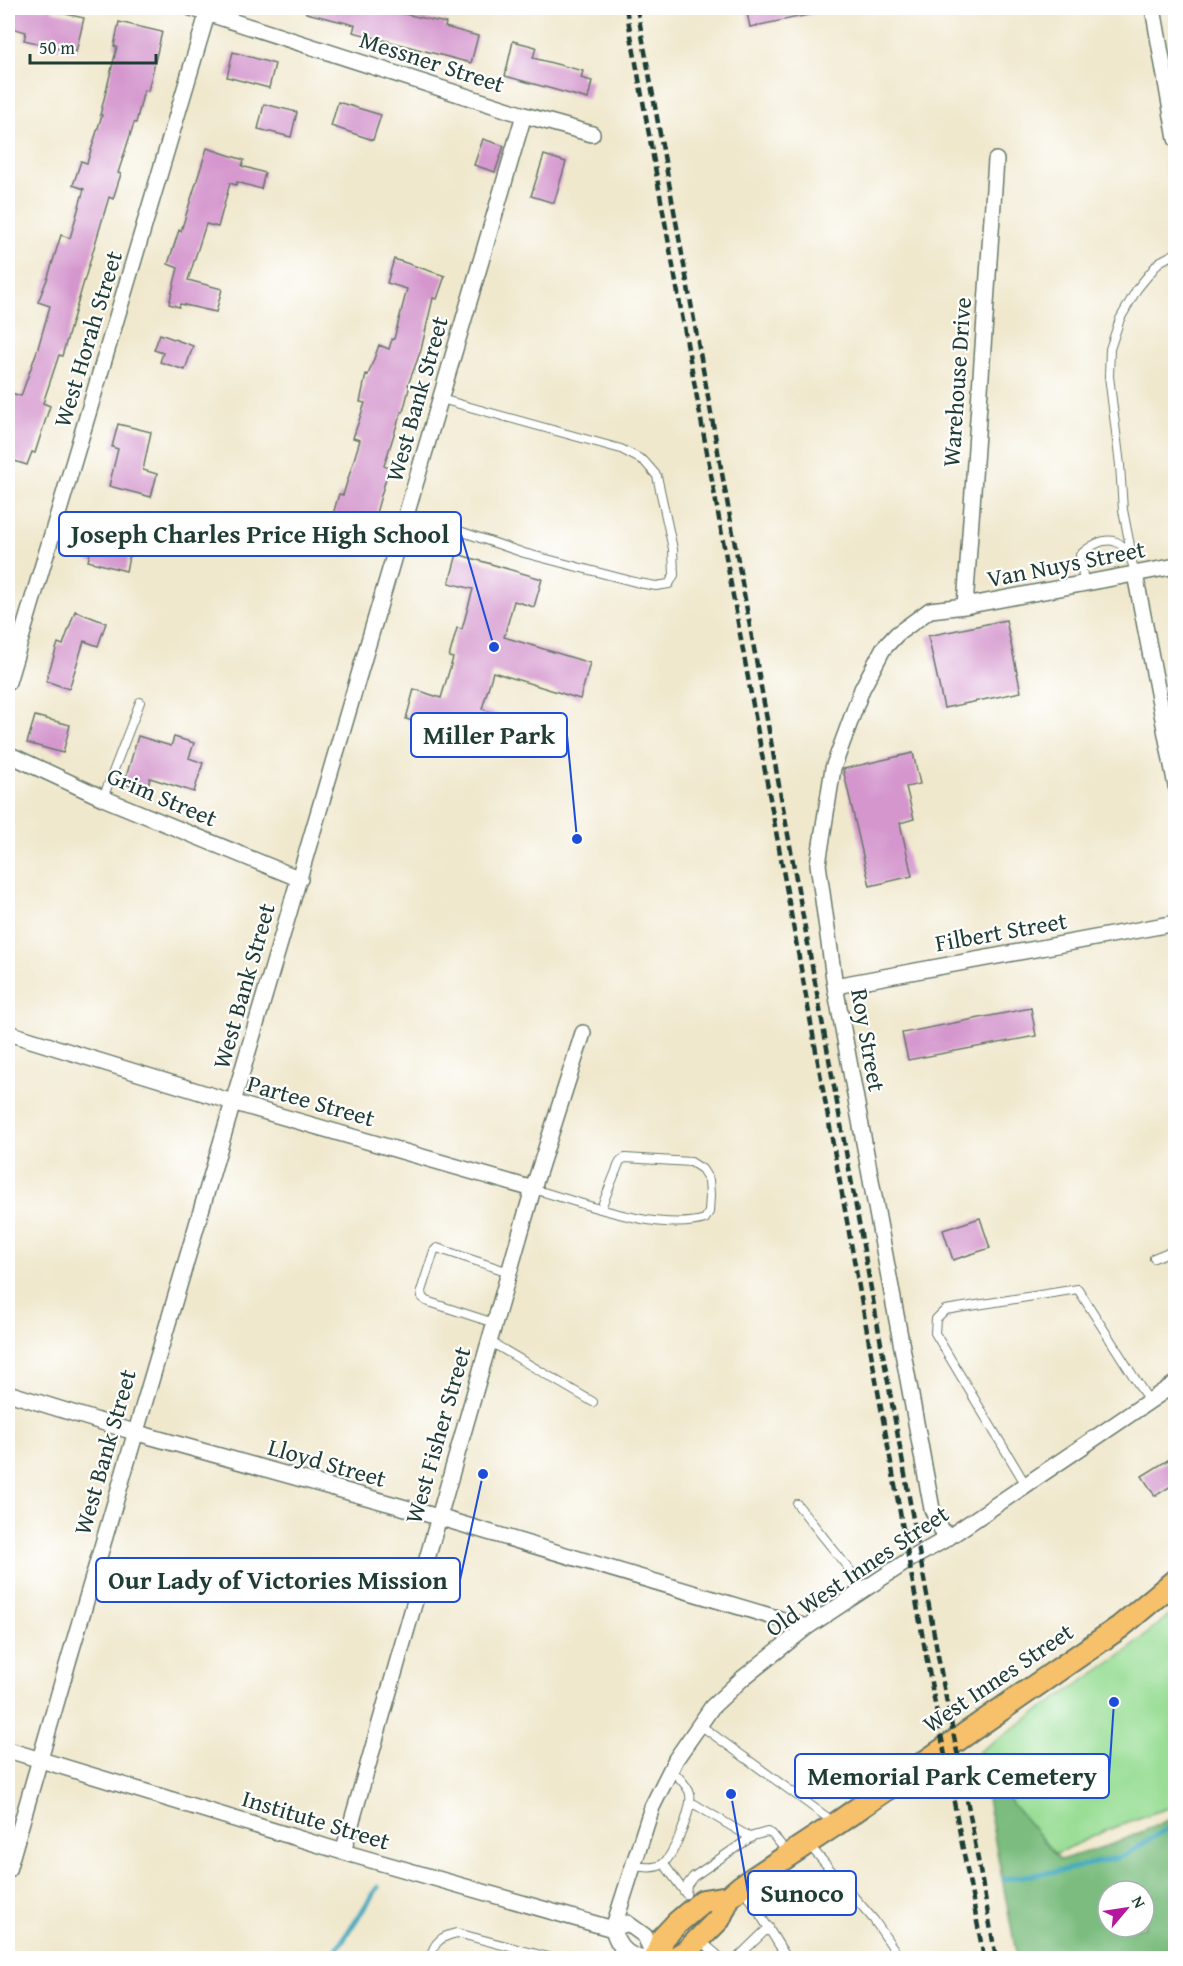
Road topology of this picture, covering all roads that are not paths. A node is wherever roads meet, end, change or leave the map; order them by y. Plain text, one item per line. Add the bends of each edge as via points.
1 (191, 8) edge
2 (1153, 8) edge
3 (208, 10) edge
4 (524, 115) junction
5 (592, 134) dead end
6 (1176, 139) edge
7 (996, 160) dead end
8 (1176, 253) edge
9 (441, 399) junction
10 (407, 513) junction
11 (1132, 556) junction
12 (1176, 566) edge
13 (1135, 574) junction
14 (1084, 583) junction
15 (965, 606) junction
16 (8, 682) edge
17 (140, 702) dead end
18 (8, 754) edge
19 (1176, 786) edge
20 (103, 798) junction
21 (300, 879) junction
22 (1176, 923) edge
23 (835, 986) junction
24 (8, 1033) edge
25 (583, 1033) dead end
26 (234, 1102) junction
27 (533, 1189) junction
28 (601, 1208) junction
29 (1176, 1250) edge
30 (1154, 1258) dead end
31 (509, 1272) junction
32 (494, 1323) junction
33 (489, 1341) junction
34 (1176, 1383) edge
35 (8, 1393) edge
36 (1149, 1401) junction
37 (593, 1402) dead end
38 (134, 1432) junction
39 (1026, 1485) junction
40 (797, 1504) dead end
41 (438, 1517) junction
42 (946, 1539) junction
43 (1176, 1580) edge
44 (865, 1589) junction
45 (807, 1627) junction
46 (700, 1725) junction
47 (8, 1750) edge
48 (39, 1760) junction
49 (671, 1769) junction
50 (691, 1802) junction
51 (836, 1824) junction
52 (751, 1838) junction
53 (798, 1848) junction
54 (343, 1852) junction
55 (664, 1864) junction
56 (632, 1866) junction
57 (8, 1870) edge
58 (736, 1892) junction
59 (691, 1900) junction
60 (768, 1927) junction
61 (613, 1929) junction
62 (699, 1939) junction
63 (431, 1959) edge
64 (552, 1959) edge
65 (641, 1959) edge
66 (655, 1959) edge
67 (675, 1959) edge
68 (721, 1959) edge
69 (737, 1959) edge
70 (787, 1959) edge
71 (900, 1959) edge

1 - 3 street, Messner Street
2 - 6 street
3 - 4 street, Messner Street
3 - 16 street, West Horah Street
4 - 5 street, Messner Street
4 - 9 street, West Bank Street
7 - 15 street, Warehouse Drive
8 - 11 lane via 1159,262 1137,289 1120,319 1110,349 1109,376 1123,510
9 - 10 street, West Bank Street
9 - 10 lane via 621,449 644,461 657,476 673,549 674,575 669,584 656,586 577,568
10 - 21 street, West Bank Street
11 - 13 lane
11 - 14 lane via 1113,541 1099,541 1080,555
12 - 13 street, Van Nuys Street
13 - 14 street, Van Nuys Street
13 - 19 street
14 - 15 street, Van Nuys Street
15 - 23 street, Roy Street via 930,610 883,649 862,689 833,768 818,864
17 - 20 lane
18 - 20 street, Grim Street
20 - 21 street, Grim Street
21 - 26 street, West Bank Street
22 - 23 street, Filbert Street
23 - 42 street, Roy Street via 932,1509
24 - 26 street, Partee Street
25 - 27 street, West Fisher Street
26 - 27 street, Partee Street
26 - 38 street, West Bank Street
27 - 28 lane
27 - 31 street, West Fisher Street
28 - 28 lane via 668,1222 705,1219 710,1212 709,1180 702,1168 691,1162 625,1158 620,1161
29 - 30 lane
31 - 32 street, West Fisher Street
31 - 32 lane via 436,1248 421,1291 426,1301
32 - 33 street, West Fisher Street
33 - 37 lane
33 - 41 street, West Fisher Street
34 - 36 street, Old West Innes Street
35 - 38 street, Lloyd Street
36 - 39 street, Old West Innes Street
36 - 39 lane via 1078,1289 945,1310 936,1319 935,1333
38 - 41 street, Lloyd Street
38 - 48 street, West Bank Street
39 - 42 street, Old West Innes Street
40 - 44 lane
41 - 45 street, Lloyd Street
41 - 54 street, West Fisher Street
42 - 44 street, Old West Innes Street
43 - 51 main road, West Innes Street via 1120,1627
44 - 45 street, Old West Innes Street
45 - 46 street, Old West Innes Street via 743,1678 712,1707
46 - 49 street, Old West Innes Street
46 - 51 lane
47 - 48 street, Institute Street
48 - 54 street, Institute Street
48 - 57 street, West Bank Street
49 - 50 lane via 690,1792
49 - 56 street, Old West Innes Street via 652,1807
50 - 52 lane
50 - 55 lane
51 - 53 main road, West Innes Street
52 - 53 lane via 762,1832 772,1834
52 - 59 lane via 693,1877 687,1885
53 - 58 main road, West Innes Street
53 - 71 lane via 874,1920
54 - 61 street, Institute Street
55 - 56 lane
55 - 59 lane
56 - 61 street, Old West Innes Street
58 - 59 main road, West Innes Street via 704,1901
58 - 60 lane
58 - 62 main road, West Innes Street via 719,1919
59 - 66 main road, West Innes Street via 663,1938
60 - 69 lane
60 - 70 lane
61 - 65 street via 617,1943
61 - 66 street, Institute Street via 627,1923 645,1936
62 - 67 main road, West Innes Street
62 - 68 lane
63 - 64 lane via 435,1944 444,1936 457,1933

